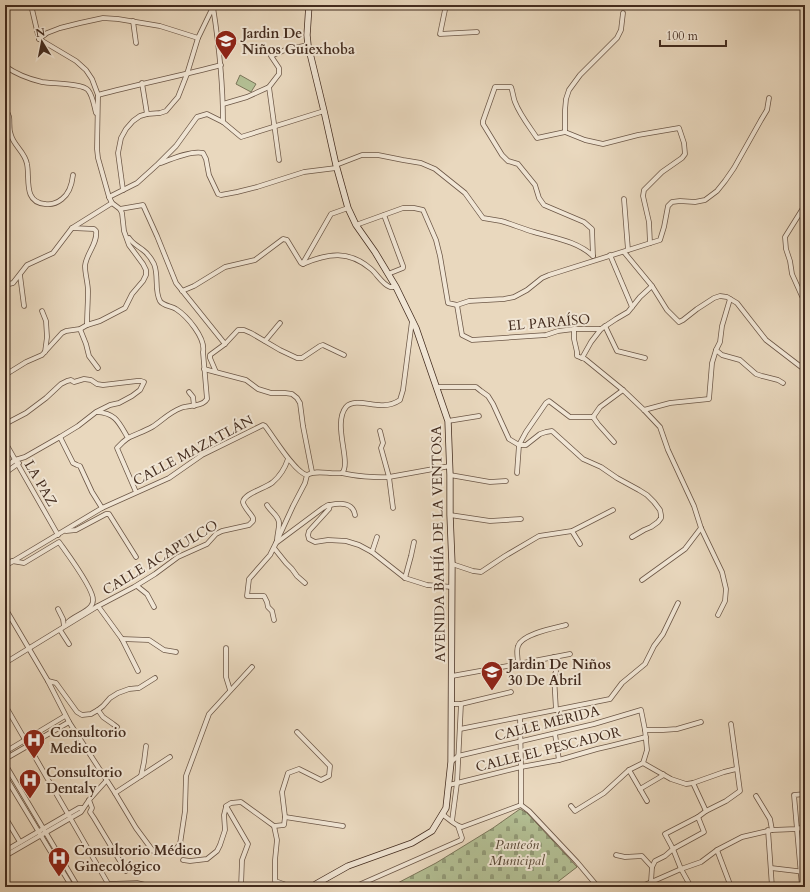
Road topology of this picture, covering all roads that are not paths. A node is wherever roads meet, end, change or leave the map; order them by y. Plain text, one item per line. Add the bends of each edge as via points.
1 (31, 5) edge
2 (309, 5) edge
3 (446, 5) edge
4 (214, 6) edge
5 (623, 13) dead end
6 (133, 21) junction
7 (477, 32) dead end
8 (198, 38) junction
9 (39, 39) junction
10 (136, 43) dead end
11 (308, 45) junction
12 (221, 65) junction
13 (5, 66) edge
14 (187, 74) junction
15 (142, 83) junction
16 (269, 87) junction
17 (98, 94) junction
18 (769, 98) dead end
19 (223, 104) junction
20 (5, 109) edge
21 (324, 111) junction
22 (147, 114) junction
23 (98, 120) junction
24 (223, 122) junction
25 (274, 126) junction
26 (565, 132) junction
27 (279, 160) dead end
28 (158, 164) junction
29 (336, 167) junction
30 (73, 175) dead end
31 (123, 190) junction
32 (109, 197) junction
33 (624, 200) dead end
34 (112, 202) junction
35 (805, 205) edge
36 (348, 208) junction
37 (120, 209) junction
38 (384, 216) junction
39 (356, 225) junction
40 (72, 228) junction
41 (126, 235) junction
42 (650, 243) junction
43 (626, 251) junction
44 (610, 256) junction
45 (594, 258) junction
46 (303, 264) junction
47 (388, 274) junction
48 (20, 275) junction
49 (5, 286) edge
50 (652, 286) junction
51 (396, 287) junction
52 (182, 291) junction
53 (730, 298) junction
54 (805, 303) edge
55 (24, 306) dead end
56 (457, 306) junction
57 (632, 307) junction
58 (42, 311) dead end
59 (412, 321) junction
60 (280, 323) dead end
61 (87, 325) junction
62 (603, 328) junction
63 (80, 329) junction
64 (574, 329) junction
65 (265, 341) junction
66 (225, 344) junction
67 (716, 350) junction
68 (45, 352) junction
69 (344, 355) dead end
70 (582, 358) junction
71 (645, 358) dead end
72 (98, 368) dead end
73 (204, 369) junction
74 (805, 370) edge
75 (216, 372) junction
76 (5, 375) edge
77 (783, 383) dead end
78 (436, 387) junction
79 (623, 390) junction
80 (189, 392) dead end
81 (194, 406) junction
82 (644, 410) junction
83 (96, 412) junction
84 (479, 416) dead end
85 (593, 417) junction
86 (448, 421) junction
87 (5, 424) edge
88 (380, 431) dead end
89 (60, 437) junction
90 (128, 438) junction
91 (5, 442) edge
92 (614, 442) dead end
93 (519, 445) junction
94 (288, 458) junction
95 (16, 462) junction
96 (450, 466) junction
97 (5, 467) edge
98 (312, 472) junction
99 (5, 473) edge
100 (342, 473) junction
101 (517, 473) dead end
102 (307, 475) junction
103 (450, 475) junction
104 (389, 477) junction
105 (506, 481) dead end
106 (136, 492) junction
107 (267, 505) dead end
108 (330, 505) junction
109 (102, 508) junction
110 (393, 508) dead end
111 (613, 510) dead end
112 (355, 514) dead end
113 (450, 515) junction
114 (520, 519) dead end
115 (701, 528) junction
116 (64, 531) junction
117 (572, 531) junction
118 (58, 535) junction
119 (377, 537) dead end
120 (632, 537) dead end
121 (414, 542) dead end
122 (276, 543) junction
123 (580, 544) dead end
124 (274, 548) junction
125 (372, 552) junction
126 (136, 557) dead end
127 (12, 561) junction
128 (452, 564) junction
129 (5, 566) edge
130 (405, 578) junction
131 (642, 580) dead end
132 (305, 583) dead end
133 (137, 586) junction
134 (452, 587) junction
135 (678, 603) dead end
136 (98, 606) junction
137 (154, 607) dead end
138 (5, 608) edge
139 (58, 609) dead end
140 (718, 615) dead end
141 (274, 620) dead end
142 (566, 625) dead end
143 (64, 626) junction
144 (60, 630) junction
145 (122, 639) junction
146 (69, 644) dead end
147 (29, 648) junction
148 (226, 648) dead end
149 (176, 652) dead end
150 (570, 654) dead end
151 (554, 657) junction
152 (5, 663) edge
153 (518, 664) junction
154 (252, 667) dead end
155 (138, 672) dead end
156 (452, 676) junction
157 (155, 678) dead end
158 (48, 681) junction
159 (230, 690) junction
160 (511, 692) dead end
161 (452, 704) junction
162 (461, 704) junction
163 (5, 705) edge
164 (98, 710) junction
165 (556, 710) junction
166 (65, 716) junction
167 (520, 716) junction
168 (69, 722) junction
169 (701, 722) dead end
170 (731, 724) dead end
171 (117, 727) dead end
172 (460, 729) junction
173 (645, 730) junction
174 (297, 732) dead end
175 (555, 734) junction
176 (646, 737) junction
177 (25, 741) junction
178 (520, 742) junction
179 (28, 746) junction
180 (146, 746) dead end
181 (5, 752) edge
182 (458, 756) junction
183 (170, 757) dead end
184 (5, 759) edge
185 (559, 760) junction
186 (451, 762) junction
187 (643, 763) junction
188 (5, 764) edge
189 (521, 767) junction
190 (736, 769) junction
191 (629, 770) junction
192 (664, 774) junction
193 (5, 776) edge
194 (141, 776) junction
195 (106, 781) junction
196 (456, 783) junction
197 (693, 783) junction
198 (449, 785) junction
199 (640, 789) junction
200 (115, 793) junction
201 (805, 794) edge
202 (756, 796) dead end
203 (89, 800) junction
204 (647, 801) dead end
205 (521, 805) junction
206 (226, 806) junction
207 (571, 806) dead end
208 (706, 811) junction
209 (442, 814) junction
210 (69, 816) junction
211 (698, 817) junction
212 (5, 818) edge
213 (285, 818) junction
214 (452, 821) junction
215 (274, 826) junction
216 (343, 826) dead end
217 (458, 826) junction
218 (805, 827) edge
219 (797, 829) junction
220 (770, 830) junction
221 (44, 831) junction
222 (39, 834) junction
223 (20, 842) junction
224 (673, 849) junction
225 (716, 850) junction
226 (5, 851) edge
227 (616, 855) dead end
228 (5, 856) edge
229 (183, 860) dead end
230 (652, 867) junction
231 (771, 868) junction
232 (681, 869) junction
233 (126, 871) dead end
234 (803, 871) edge
235 (651, 882) junction
236 (112, 886) edge
237 (72, 887) edge
238 (78, 887) edge
239 (104, 887) edge
240 (153, 887) edge
241 (241, 887) edge
242 (292, 887) edge
243 (312, 887) edge
244 (354, 887) edge
245 (598, 887) edge
246 (640, 887) edge
247 (690, 887) edge
248 (731, 887) edge
249 (772, 887) edge
250 (802, 887) edge

1 - 9 street
2 - 11 main road, AVENIDA BAHÍA DE LA VENTOSA
3 - 7 street via 440,34
4 - 8 street
4 - 12 street
5 - 26 street via 621,30 617,38 580,75 569,90 566,98
6 - 8 street
6 - 9 street via 103,18 60,28
6 - 10 street
8 - 14 street
9 - 17 street via 76,61 86,70
11 - 16 street via 284,50 271,56 279,68 279,74
11 - 21 main road, AVENIDA BAHÍA DE LA VENTOSA
12 - 14 street
12 - 19 street
13 - 23 street via 35,80 82,86 91,95
14 - 15 street
14 - 22 street via 178,97 166,110
15 - 17 street
15 - 22 street
16 - 19 street
16 - 25 street
17 - 23 street
18 - 42 street via 762,120 734,168 717,191 706,200 672,202 668,206 660,240
19 - 24 street
20 - 30 street via 10,116 10,134 25,156 29,191 34,201 44,204 58,202 69,190
21 - 25 street
21 - 29 main road, AVENIDA BAHÍA DE LA VENTOSA
22 - 31 street via 133,121 121,138 118,152
23 - 32 street via 98,158
24 - 25 street via 241,137
24 - 28 street via 207,114 197,117 176,146
25 - 27 street
26 - 42 street via 603,144 679,128 685,154 644,190
26 - 45 street via 537,138 521,115 511,87 495,87 483,124 502,155 508,161 518,164 535,185 544,205 584,222 592,229
28 - 29 street via 190,153 203,153 209,175 218,194 221,195 304,172
28 - 31 street via 137,183
29 - 36 main road, AVENIDA BAHÍA DE LA VENTOSA
29 - 45 street via 362,155 378,155 421,163 435,168 465,193 483,218 568,241 582,247
31 - 32 street
32 - 34 street
33 - 43 street
34 - 37 street
34 - 40 street
35 - 54 street via 785,237 792,274
36 - 39 main road, AVENIDA BAHÍA DE LA VENTOSA
36 - 46 street via 328,217
37 - 41 street
37 - 52 street via 143,205 176,284
38 - 39 street
38 - 47 street via 403,266
38 - 56 street via 403,208 423,210 436,240 448,304
39 - 47 main road, AVENIDA BAHÍA DE LA VENTOSA
40 - 48 street via 52,253 27,265
40 - 61 street via 94,229 97,235 85,267 88,290
41 - 61 street via 129,245 146,270 146,276 125,308
41 - 73 street via 153,263 162,303 175,308 200,336 204,346
42 - 43 street
43 - 44 street
43 - 50 street
44 - 45 street
44 - 57 street
45 - 56 street via 542,278 514,297 469,301
46 - 51 street via 316,258 336,255 352,257 372,270 390,287
46 - 52 street via 287,240 283,239 255,260 225,267
47 - 51 main road, AVENIDA BAHÍA DE LA VENTOSA
48 - 49 street via 13,283
48 - 55 street
50 - 53 street via 666,310 679,322 714,298
50 - 57 street, EL PARAÍSO
51 - 59 main road, AVENIDA BAHÍA DE LA VENTOSA
52 - 66 street
53 - 67 street
53 - 74 street via 737,303 766,340
56 - 64 street, EL PARAÍSO via 462,335 472,340 546,335
57 - 62 street, EL PARAÍSO
58 - 68 street via 46,321
59 - 78 main road, AVENIDA BAHÍA DE LA VENTOSA
59 - 100 street via 400,400 390,405 351,403 343,413 340,426 345,466
60 - 65 street
61 - 63 street
62 - 64 street, EL PARAÍSO
62 - 70 street
62 - 71 street via 617,351
63 - 68 street via 62,333
63 - 72 street via 89,356
64 - 70 street via 577,356
65 - 66 street via 241,329
65 - 69 street via 297,358 302,358 323,345
66 - 75 street via 210,355
67 - 77 street via 722,355 740,360 756,374
67 - 82 street via 712,363 709,399 670,403
68 - 76 street
70 - 79 street
73 - 75 street
73 - 81 street via 207,399
75 - 98 street via 246,380 258,389 271,393 292,394 298,398
78 - 86 main road, AVENIDA BAHÍA DE LA VENTOSA
78 - 93 street via 476,387 488,396 509,439
79 - 82 street
79 - 85 street via 600,407
80 - 81 street via 193,397
81 - 90 street via 172,412 151,427
82 - 115 street via 660,427
83 - 87 street via 132,396 140,390 144,382 103,385 91,380 71,380 61,384 26,413
83 - 89 street
83 - 90 street via 106,412 114,417
84 - 86 street
85 - 92 street
85 - 93 street via 570,417 549,401
86 - 96 main road, AVENIDA BAHÍA DE LA VENTOSA
88 - 104 street via 383,443 381,448
89 - 95 street
89 - 109 street via 73,463 80,466
90 - 106 street via 117,448
91 - 95 street, LA PAZ
93 - 101 street
93 - 120 street via 526,445 540,434 552,431 583,459 602,467 647,495 660,510 661,518 651,527
94 - 102 street, CALLE MAZATLÁN
94 - 106 street, CALLE MAZATLÁN via 263,425 202,455 169,478
94 - 133 street, CALLE ACAPULCO via 280,475 272,484 243,501 253,521 216,534 207,544 178,556
95 - 97 street
95 - 99 street
95 - 118 street, LA PAZ
96 - 103 main road, AVENIDA BAHÍA DE LA VENTOSA
96 - 104 street
98 - 100 street
98 - 102 street
100 - 104 street
102 - 122 street
103 - 105 street via 490,482
103 - 113 main road, AVENIDA BAHÍA DE LA VENTOSA
104 - 110 street
106 - 109 street, CALLE MAZATLÁN
107 - 122 street via 280,523
108 - 112 street via 351,506
108 - 122 street
108 - 125 street via 309,531 309,539 315,542 346,541
109 - 116 street, CALLE MAZATLÁN
111 - 117 street
113 - 114 street via 490,521
113 - 128 main road, AVENIDA BAHÍA DE LA VENTOSA
115 - 131 street via 685,549
115 - 140 street via 722,572 726,588 725,601
116 - 118 street, CALLE MAZATLÁN
116 - 126 street, CALLE MAZATLÁN via 76,530 109,514
117 - 123 street
117 - 128 street via 539,536 481,572
118 - 127 street, CALLE MAZATLÁN
119 - 125 street
121 - 130 street
122 - 124 street
124 - 132 street
124 - 141 street via 249,579 247,596 264,596
125 - 130 street
127 - 129 street, CALLE MAZATLÁN
127 - 143 street via 24,563 59,542 77,567 94,600 89,608
128 - 134 main road, AVENIDA BAHÍA DE LA VENTOSA
130 - 134 street via 426,585
133 - 136 street, CALLE ACAPULCO
133 - 137 street via 147,594
134 - 156 main road, AVENIDA BAHÍA DE LA VENTOSA
135 - 165 street via 644,664 622,683 610,699
136 - 143 street, CALLE ACAPULCO
136 - 145 street
138 - 147 street
139 - 143 street via 64,619
142 - 153 street via 531,635 520,641
143 - 144 street, CALLE ACAPULCO
144 - 146 street
144 - 147 street, CALLE ACAPULCO
145 - 149 street via 149,640 164,650
145 - 155 street
147 - 152 street, CALLE ACAPULCO
147 - 158 street
148 - 159 street via 226,677
150 - 151 street
151 - 153 street
151 - 165 street
153 - 156 street
154 - 159 street
156 - 161 main road, AVENIDA BAHÍA DE LA VENTOSA
157 - 164 street via 139,688 114,695
158 - 164 street via 56,683 82,716
158 - 166 street
159 - 200 street via 209,714 186,776 181,838 175,850 162,854 153,851
160 - 162 street
161 - 162 street
161 - 186 main road, AVENIDA BAHÍA DE LA VENTOSA
162 - 172 street
163 - 177 street
164 - 171 street
165 - 167 street
166 - 168 street
166 - 177 street
167 - 172 street
167 - 178 street
168 - 179 street
168 - 195 street
169 - 173 street via 677,729
170 - 190 street
172 - 182 street
173 - 175 street, CALLE MÉRIDA via 641,710
173 - 176 street
174 - 213 street via 330,766 329,776 320,780 299,769 288,773 282,792
175 - 178 street, CALLE MÉRIDA
175 - 185 street
176 - 185 street, CALLE EL PESCADOR
176 - 187 street via 647,750
177 - 179 street
177 - 181 street
178 - 182 street, CALLE MÉRIDA
178 - 189 street
179 - 184 street
179 - 210 street
180 - 194 street
182 - 186 street
182 - 196 street
183 - 194 street
185 - 189 street, CALLE EL PESCADOR
186 - 198 main road, AVENIDA BAHÍA DE LA VENTOSA
187 - 191 street
187 - 192 street
188 - 221 street
189 - 196 street, CALLE EL PESCADOR
189 - 205 street
190 - 197 street
190 - 208 street via 740,791
191 - 199 street
191 - 207 street via 604,793 575,811
192 - 197 street via 686,784
192 - 199 street
193 - 222 street
194 - 200 street
195 - 200 street
195 - 203 street
196 - 198 street, CALLE EL PESCADOR
196 - 214 street
197 - 208 street
198 - 209 main road, AVENIDA BAHÍA DE LA VENTOSA via 446,808
199 - 204 street
201 - 219 street via 794,795
202 - 220 street via 770,819
203 - 210 street via 81,812
203 - 233 street via 92,808 90,812
205 - 217 street
205 - 245 street
206 - 215 street via 241,802
206 - 229 street via 225,830 217,851 207,859
206 - 241 street via 248,844 242,860
208 - 211 street
209 - 214 street
209 - 243 main road, AVENIDA BAHÍA DE LA VENTOSA via 432,831 412,843 348,866
210 - 221 street
210 - 236 street
211 - 224 street via 704,832
211 - 224 street via 665,834
212 - 223 street
213 - 215 street via 284,825
213 - 216 street
214 - 217 street
215 - 242 street via 277,840 275,881
217 - 244 street via 461,840
218 - 219 street
219 - 220 street
219 - 234 street
220 - 225 street via 742,837
220 - 231 street
221 - 222 street
221 - 238 street
222 - 223 street
222 - 228 street
222 - 237 street
223 - 226 street
224 - 230 street via 655,861
224 - 232 street
225 - 232 street via 701,862
225 - 248 street
227 - 230 street via 642,856
230 - 235 street
231 - 234 street
231 - 249 street
232 - 235 street
232 - 247 street
234 - 250 street
235 - 246 street
236 - 239 street
236 - 240 street via 137,883

